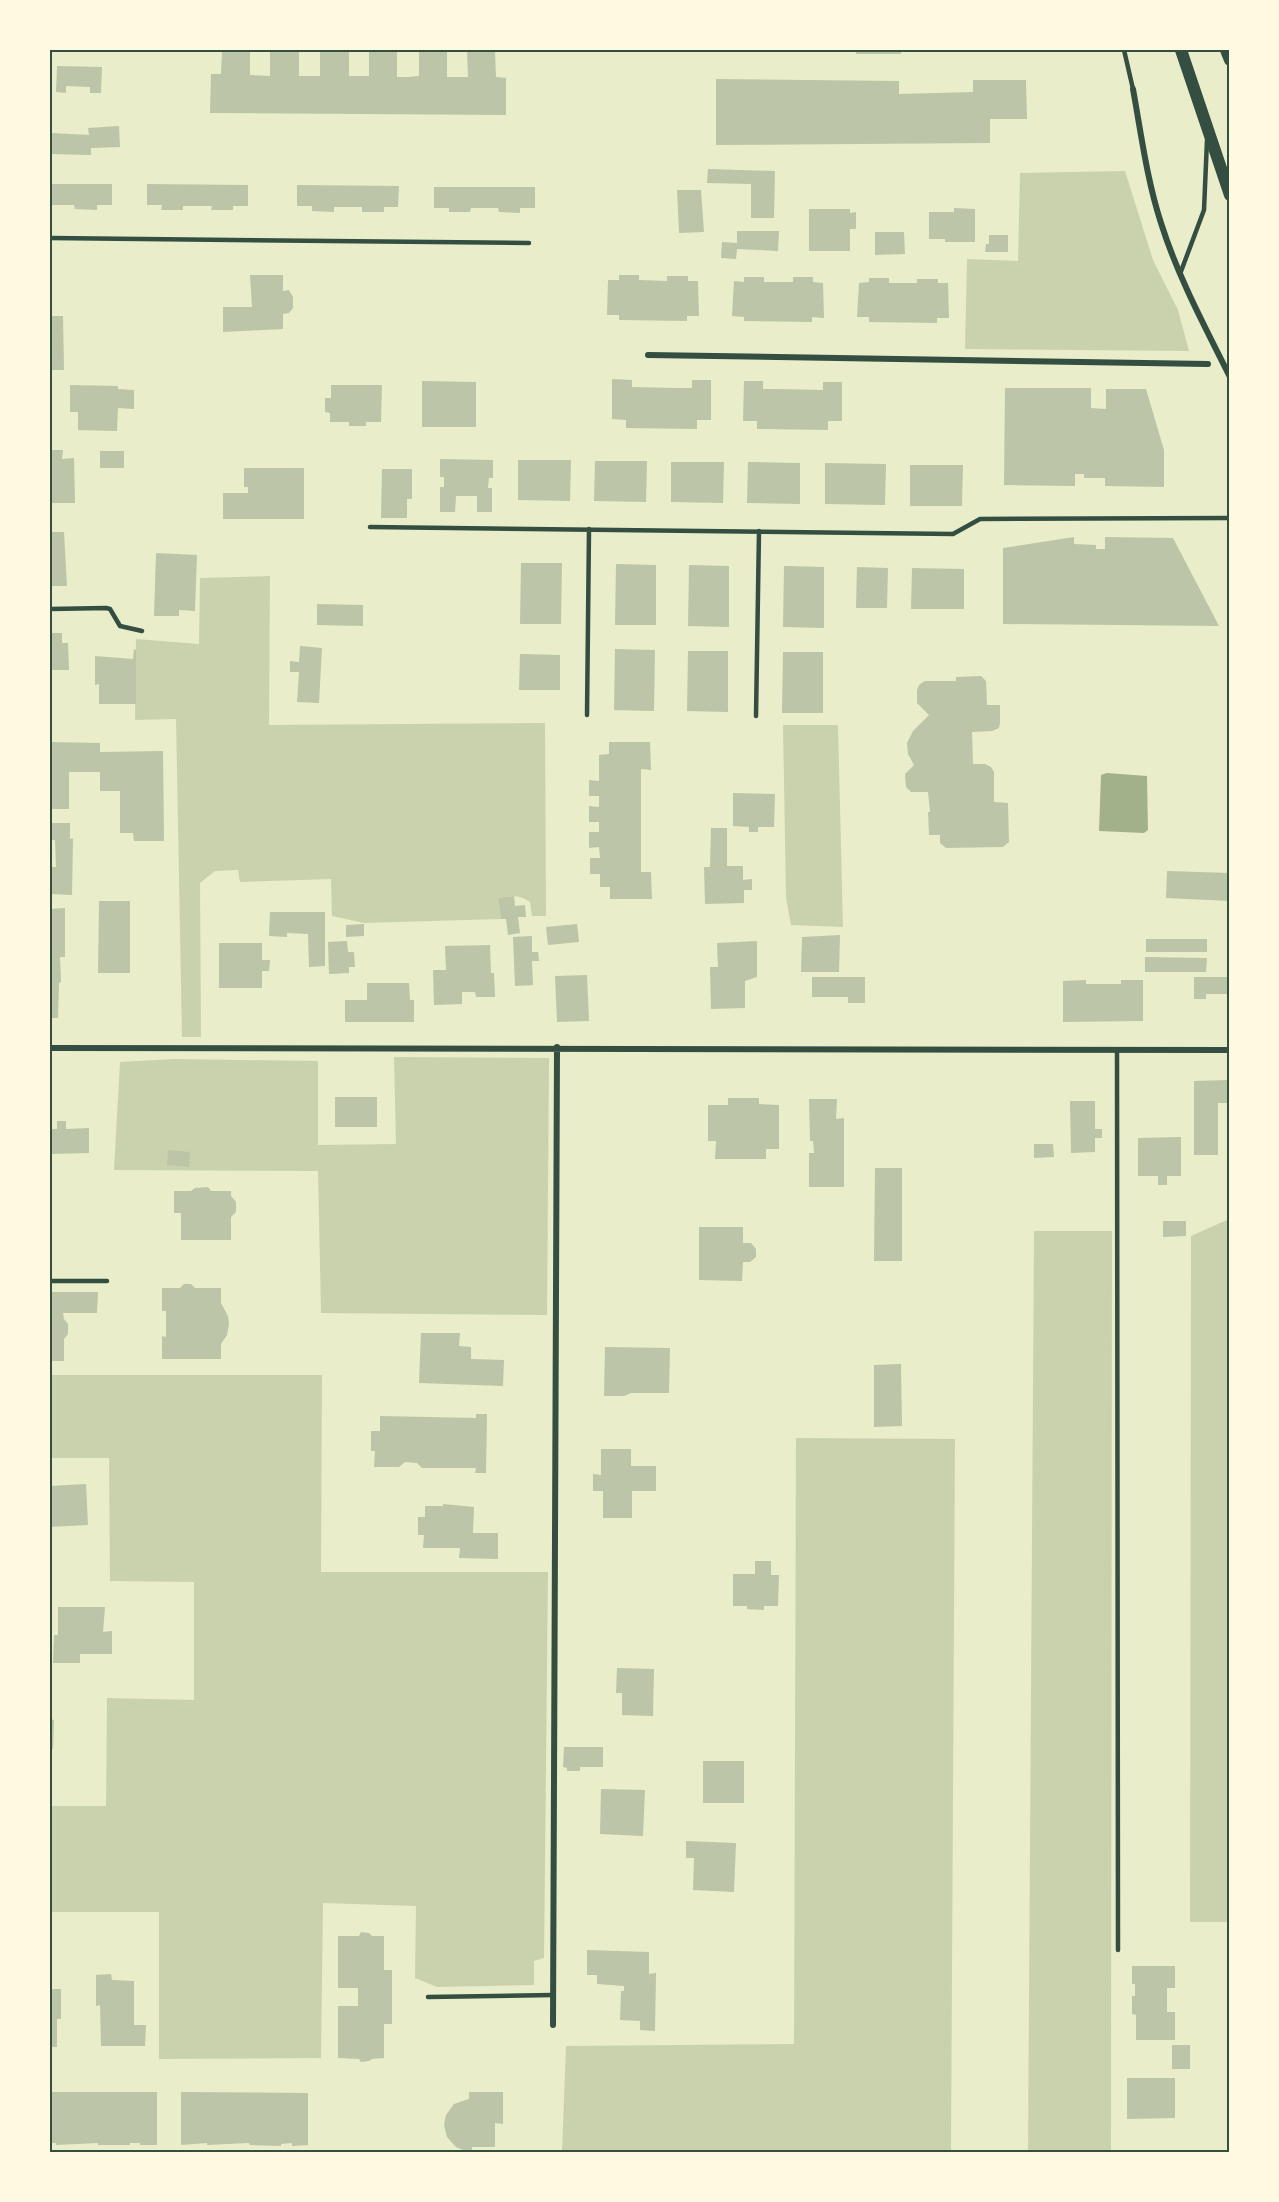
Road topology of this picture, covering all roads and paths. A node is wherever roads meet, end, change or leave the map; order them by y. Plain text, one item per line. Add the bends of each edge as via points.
1 (1124, 50) edge
2 (1181, 50) edge
3 (1227, 50) edge
4 (1230, 60) edge
5 (1133, 89) joint
6 (1207, 128) junction
7 (1230, 195) edge
8 (50, 238) edge
9 (530, 243) dead end
10 (1180, 274) junction
11 (648, 355) dead end
12 (1208, 364) dead end
13 (1230, 377) edge
14 (1230, 518) edge
15 (370, 527) dead end
16 (589, 529) junction
17 (759, 531) junction
18 (50, 609) edge
19 (142, 632) dead end
20 (587, 715) dead end
21 (756, 716) dead end
22 (557, 1047) junction
23 (50, 1048) edge
24 (1117, 1050) junction
25 (1230, 1050) edge
26 (50, 1281) edge
27 (107, 1281) dead end
28 (1118, 1950) dead end
29 (553, 1995) junction
30 (428, 1998) dead end
31 (553, 2025) dead end

1 - 5 lane
2 - 6 main road
3 - 4 main road
5 - 10 street via 1158,213
6 - 7 main road
6 - 10 lane via 1204,210
8 - 9 lane
10 - 13 street
11 - 12 street
14 - 17 lane via 980,519 953,534
15 - 16 lane
16 - 17 lane
16 - 20 lane
17 - 21 lane
18 - 19 lane via 110,609 120,626
22 - 23 street
22 - 24 street
22 - 29 street
24 - 25 street
24 - 28 lane
26 - 27 lane
29 - 30 lane
29 - 31 street

